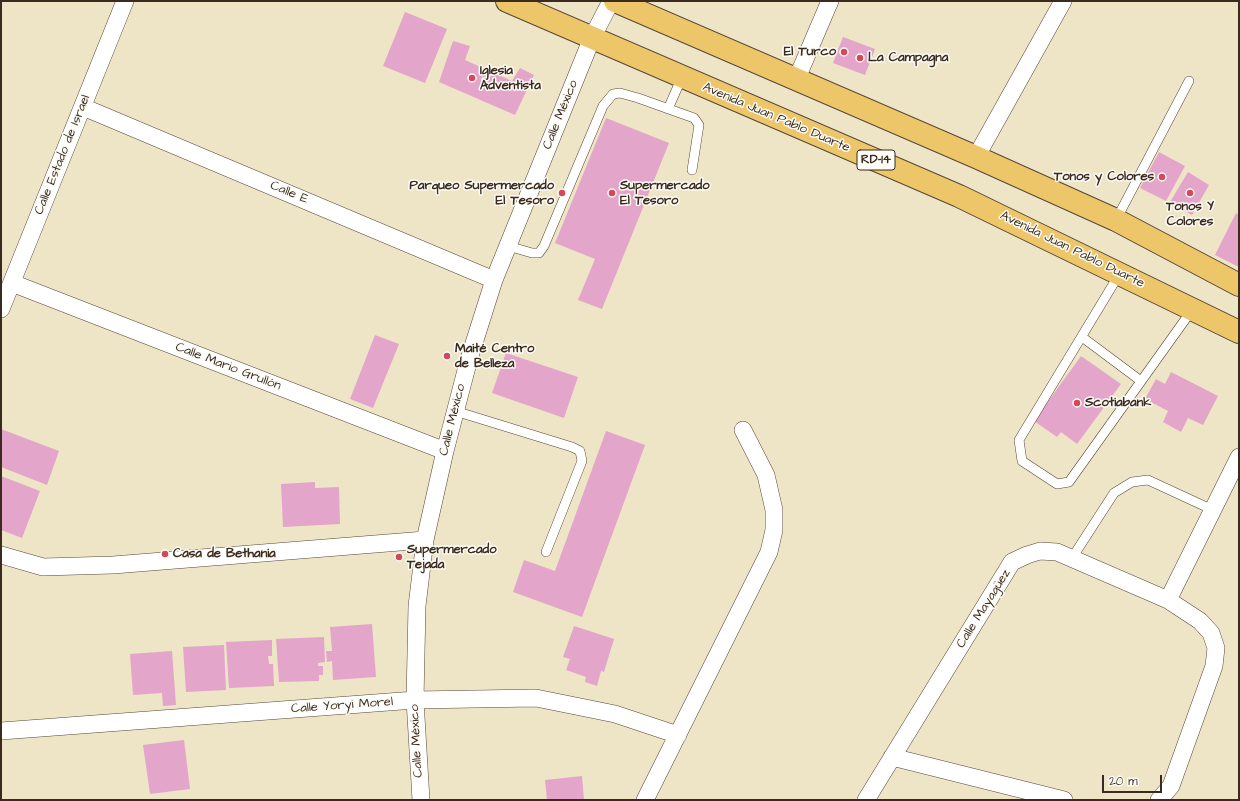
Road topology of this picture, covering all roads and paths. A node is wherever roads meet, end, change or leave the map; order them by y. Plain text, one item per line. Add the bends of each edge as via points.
1 (125, 1) edge
2 (507, 1) edge
3 (611, 1) edge
4 (615, 1) edge
5 (830, 1) edge
6 (1062, 1) edge
7 (592, 38) junction
8 (682, 77) junction
9 (797, 78) junction
10 (1189, 81) dead end
11 (83, 106) junction
12 (668, 109) junction
13 (976, 156) junction
14 (692, 170) dead end
15 (1116, 220) junction
16 (508, 246) junction
17 (1120, 273) junction
18 (494, 280) junction
19 (12, 284) junction
20 (1239, 285) edge
21 (1, 309) edge
22 (1193, 309) junction
23 (1239, 332) edge
24 (1082, 336) junction
25 (1141, 381) junction
26 (455, 411) junction
27 (743, 430) dead end
28 (445, 451) junction
29 (1239, 457) edge
30 (1213, 510) junction
31 (425, 540) junction
32 (546, 552) dead end
33 (1, 555) edge
34 (1072, 558) junction
35 (1168, 600) junction
36 (415, 700) junction
37 (1, 731) edge
38 (678, 735) junction
39 (892, 758) junction
40 (421, 800) edge
41 (645, 800) edge
42 (866, 800) edge
43 (1064, 800) edge
44 (1159, 800) edge

1 - 11 street, Calle Estado de Israel
2 - 7 main road, Avenida Juan Pablo Duarte / RD-14
3 - 7 street, Calle México
4 - 9 main road
5 - 9 street
6 - 13 street
7 - 8 main road, Avenida Juan Pablo Duarte / RD-14
7 - 16 street, Calle México
8 - 12 lane
8 - 17 main road, Avenida Juan Pablo Duarte / RD-14 via 959,196
9 - 13 main road
10 - 15 lane
11 - 18 street, Calle E
11 - 19 street, Calle Estado de Israel
12 - 14 lane via 694,118 699,125
12 - 16 lane via 620,93 613,94 603,106 544,246 539,253 532,253
13 - 15 main road
15 - 20 main road
16 - 18 street, Calle México
17 - 22 main road, Avenida Juan Pablo Duarte / RD-14
17 - 24 lane
18 - 26 street, Calle México
19 - 21 street, Calle Estado de Israel
19 - 28 street, Calle Mario Grullón
22 - 23 main road, Avenida Juan Pablo Duarte / RD-14
22 - 25 lane
24 - 25 lane
24 - 25 lane via 1019,440 1022,461 1057,484 1069,482
26 - 28 street, Calle México
26 - 32 lane via 580,451 582,461
27 - 38 street via 766,475 774,510 774,530 769,552
28 - 31 street, Calle México
29 - 30 street
30 - 34 lane via 1148,480 1132,482 1114,493
30 - 35 street
31 - 33 street via 113,565 43,567
31 - 36 street, Calle México via 418,606
34 - 35 street, Calle Mayagüez
34 - 39 street, Calle Mayagüez via 1057,552 1040,551 1012,562
35 - 44 street, Calle Mayagüez via 1200,621 1211,633 1216,648 1214,666 1173,779
36 - 37 street, Calle Yoryi Morel
36 - 38 street, Calle Yoryi Morel via 536,698 615,714
36 - 40 street, Calle México
38 - 41 street
39 - 42 street, Calle Mayagüez
39 - 43 street

